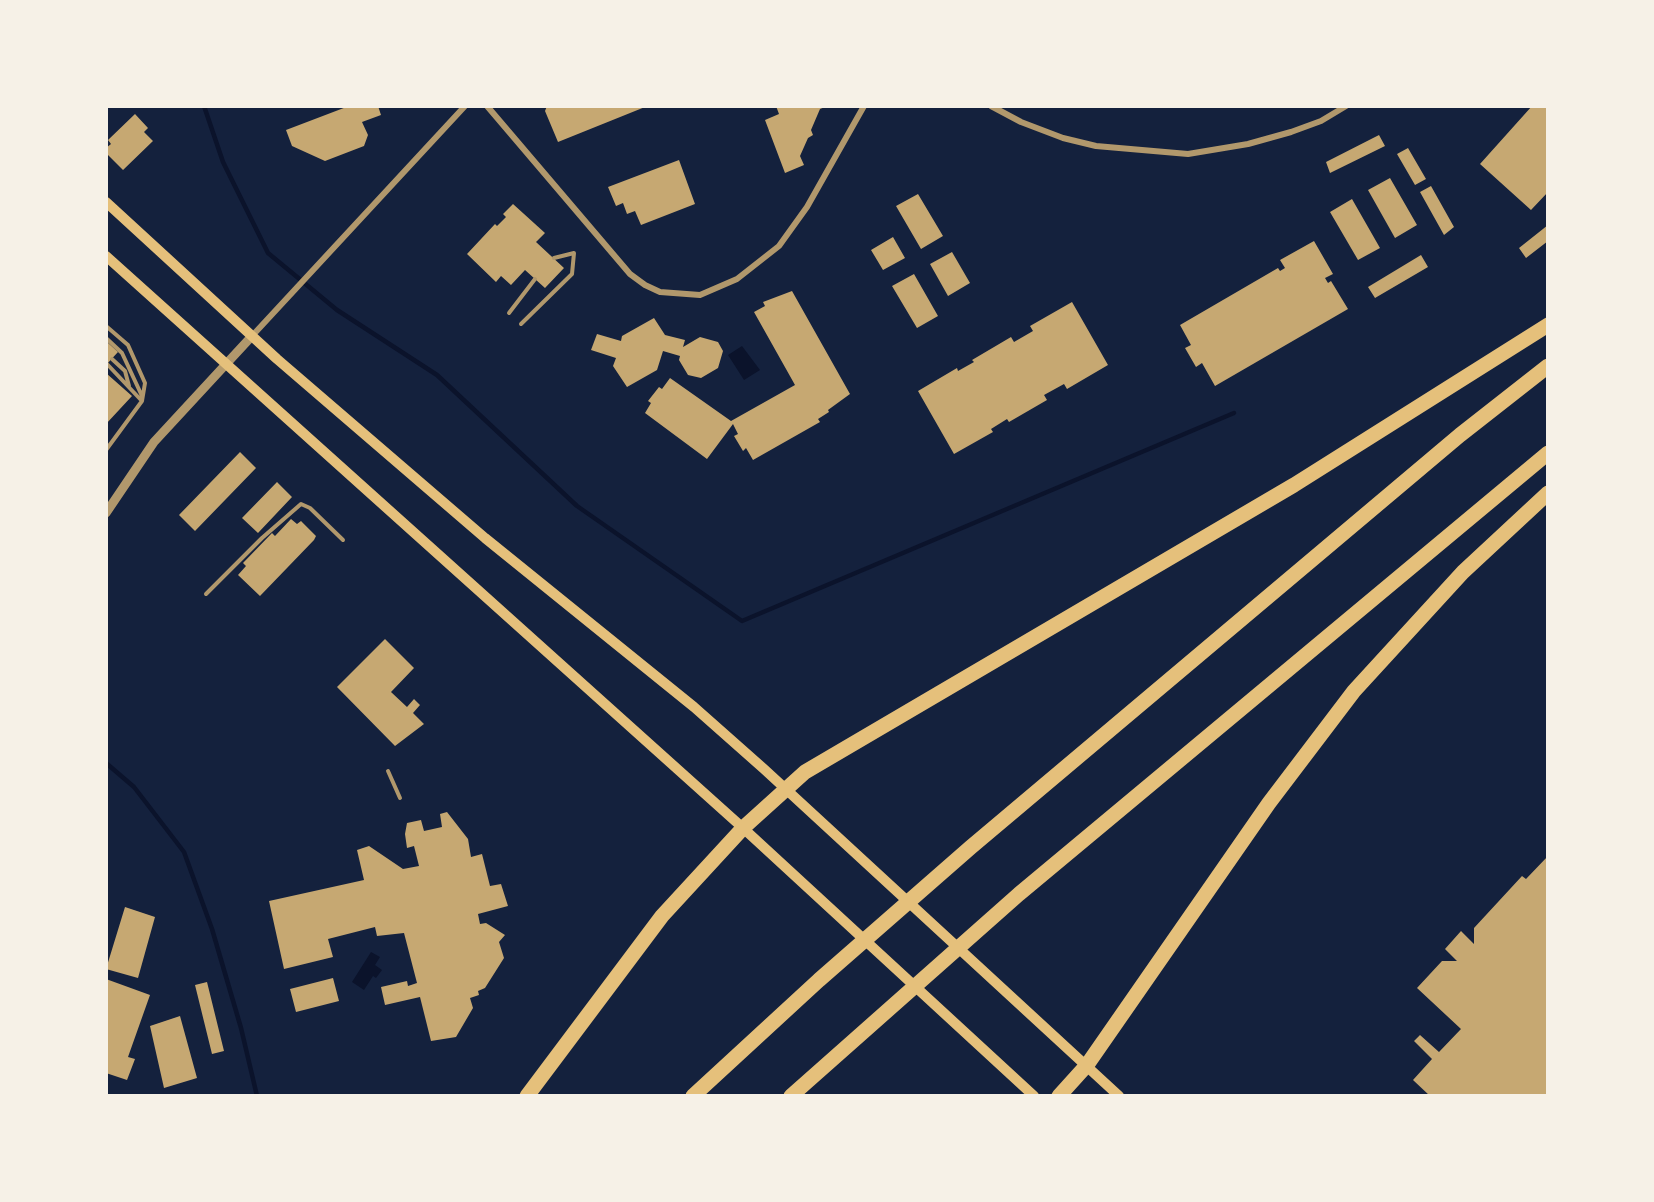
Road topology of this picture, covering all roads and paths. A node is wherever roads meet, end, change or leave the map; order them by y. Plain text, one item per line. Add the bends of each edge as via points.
1 (465, 106) edge
2 (487, 106) edge
3 (864, 106) edge
4 (991, 106) edge
5 (1346, 106) edge
6 (106, 202) edge
7 (106, 256) edge
8 (554, 258) dead end
9 (535, 279) dead end
10 (509, 313) dead end
11 (521, 324) dead end
12 (1548, 325) edge
13 (106, 326) edge
14 (252, 336) junction
15 (106, 338) edge
16 (112, 359) dead end
17 (107, 364) edge
18 (226, 364) junction
19 (1548, 366) edge
20 (129, 387) junction
21 (142, 399) junction
22 (106, 450) edge
23 (1548, 453) edge
24 (1548, 493) edge
25 (106, 513) edge
26 (343, 540) dead end
27 (206, 594) dead end
28 (388, 771) dead end
29 (785, 788) junction
30 (400, 798) dead end
31 (743, 828) junction
32 (1086, 1065) junction
33 (527, 1095) edge
34 (693, 1095) edge
35 (791, 1095) edge
36 (1034, 1095) edge
37 (1059, 1095) edge
38 (1119, 1095) edge

1 - 14 street
2 - 3 street via 630,274 660,292 700,295 737,279 779,246 807,207
4 - 5 street via 1063,138 1116,148 1188,154 1240,146 1291,132
6 - 14 main road
7 - 18 main road
8 - 11 lane via 574,254 572,274
9 - 10 lane
12 - 29 highway via 1294,485 819,762
13 - 21 lane via 128,345 145,383
14 - 18 street
14 - 29 main road via 477,531 694,707
15 - 21 lane via 122,353
16 - 20 lane via 125,371
17 - 20 lane
18 - 25 street via 154,442
18 - 31 main road
19 - 34 highway via 1460,435 971,847
20 - 21 lane
21 - 22 lane
23 - 35 highway via 1019,894
24 - 32 highway via 1462,572 1348,698 1269,803
26 - 27 lane via 302,504 261,538
28 - 30 lane
29 - 31 highway
29 - 32 main road
31 - 33 highway via 662,916
31 - 36 main road
32 - 37 highway
32 - 38 main road

